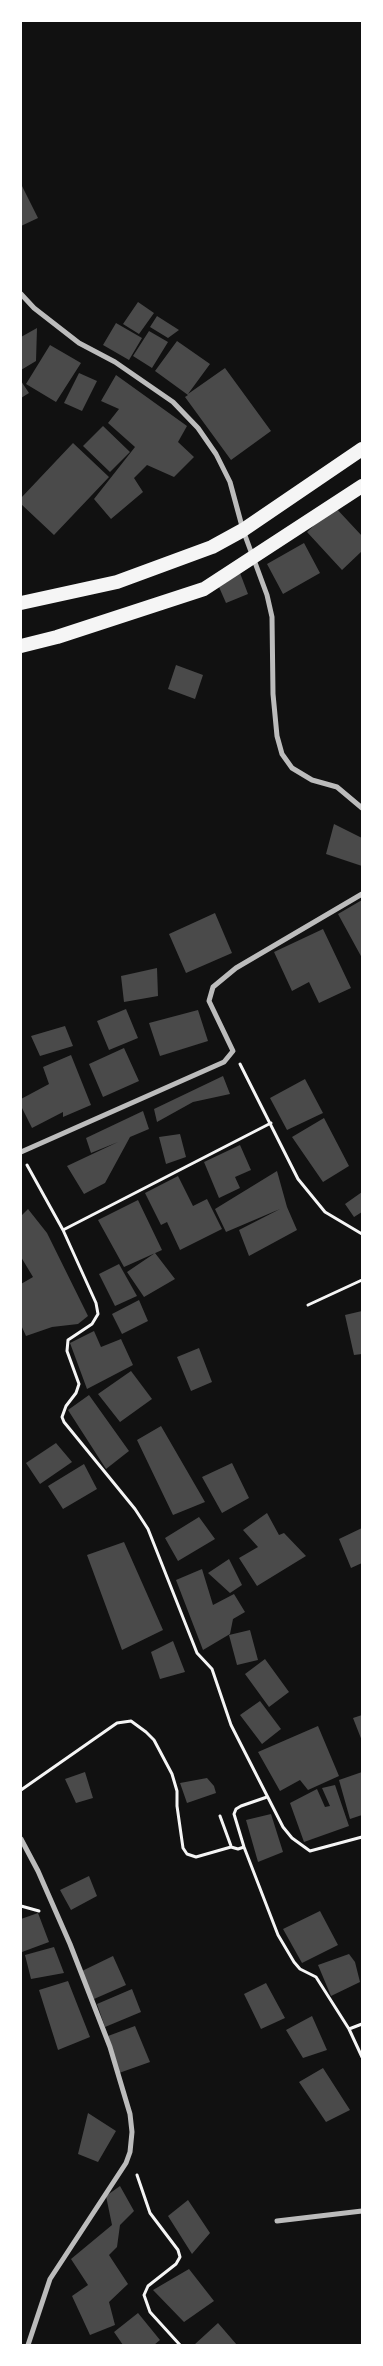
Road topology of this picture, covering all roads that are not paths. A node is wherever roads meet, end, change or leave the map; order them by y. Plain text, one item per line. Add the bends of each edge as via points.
1 (21, 294) edge
2 (362, 449) edge
3 (362, 486) edge
4 (243, 530) junction
5 (252, 559) junction
6 (21, 602) edge
7 (21, 646) edge
8 (362, 808) edge
9 (362, 894) edge
10 (21, 1152) edge
11 (21, 1839) edge
12 (362, 2211) edge
13 (277, 2221) dead end
14 (28, 2345) edge

1 - 4 street via 79,343 115,362 174,402 216,454 230,482
2 - 4 highway
3 - 5 highway
4 - 5 street
4 - 6 highway via 212,547 117,582
5 - 7 highway via 204,589
5 - 8 street via 272,616 273,694 282,754 292,768 312,780 337,788
9 - 10 street via 236,968 213,986 209,1001 233,1051 230,1057 212,1070
11 - 14 street via 70,1944 110,2047 130,2114 132,2132 130,2152 119,2175 50,2279
12 - 13 street

